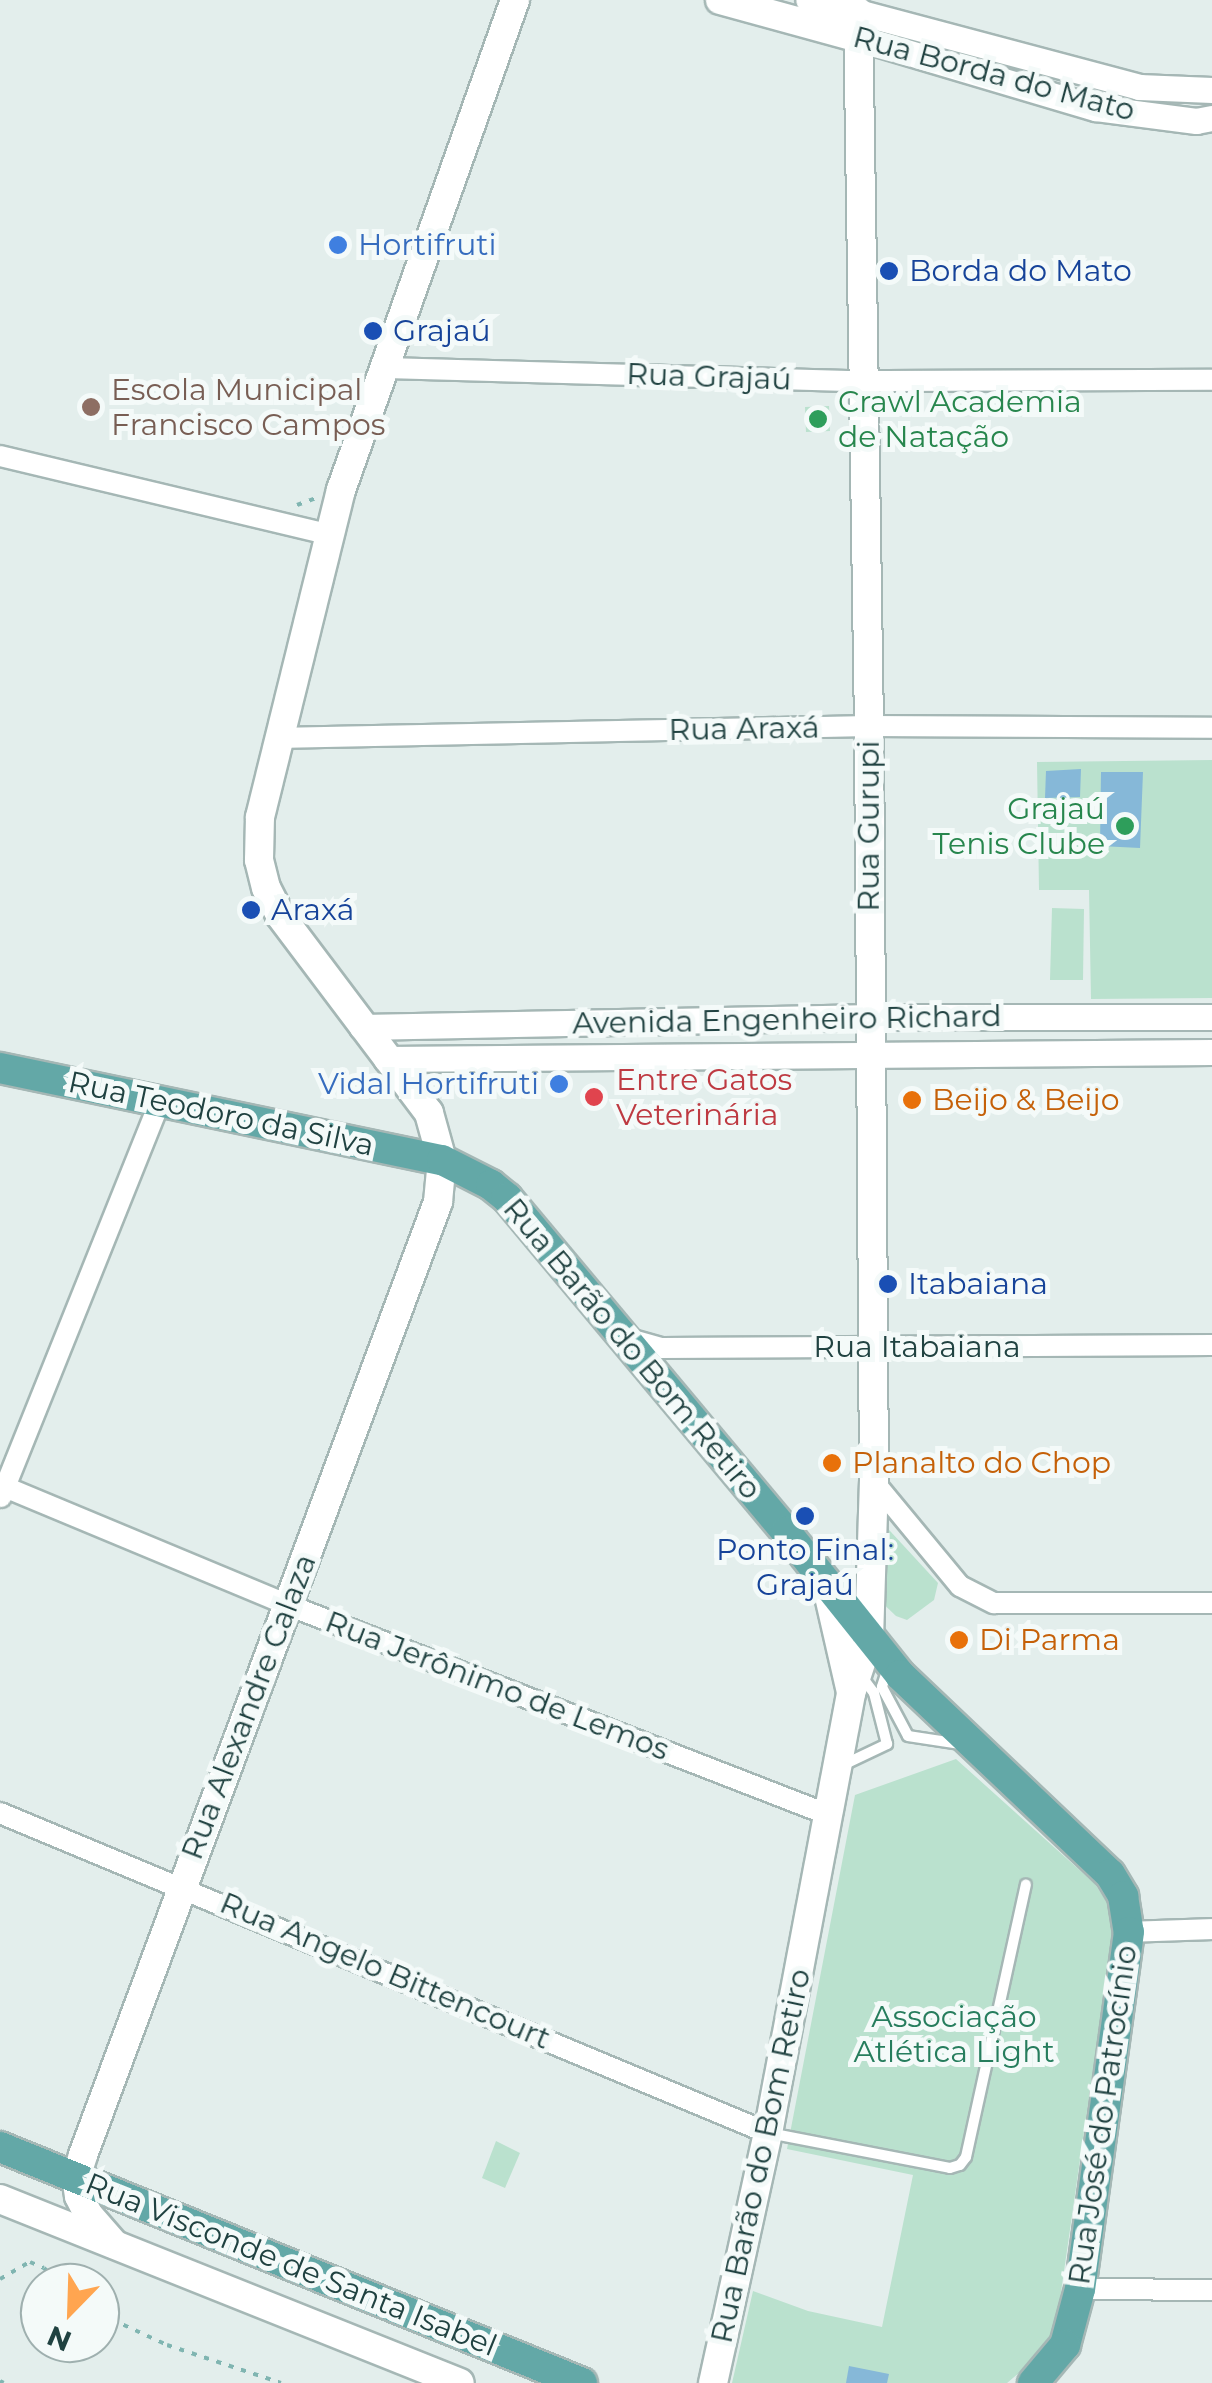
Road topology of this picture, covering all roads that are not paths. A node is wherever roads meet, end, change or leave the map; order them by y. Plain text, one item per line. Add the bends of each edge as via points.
1 (720, 0) edge
2 (810, 0) edge
3 (504, 8) edge
4 (863, 16) edge
5 (1062, 69) junction
6 (1212, 90) edge
7 (1056, 96) junction
8 (1212, 118) edge
9 (386, 368) junction
10 (1212, 380) edge
11 (866, 381) junction
12 (0, 456) edge
13 (328, 534) junction
14 (869, 726) junction
15 (1212, 728) edge
16 (276, 738) junction
17 (868, 1017) junction
18 (1212, 1017) edge
19 (362, 1027) junction
20 (1212, 1052) edge
21 (868, 1058) junction
22 (386, 1059) junction
23 (0, 1068) edge
24 (160, 1101) junction
25 (442, 1160) junction
26 (623, 1337) junction
27 (1212, 1345) edge
28 (872, 1347) junction
29 (874, 1482) junction
30 (2, 1490) edge
31 (825, 1578) junction
32 (1212, 1604) edge
33 (288, 1605) junction
34 (869, 1640) junction
35 (855, 1684) junction
36 (837, 1768) junction
37 (0, 1813) edge
38 (828, 1816) junction
39 (1026, 1884) dead end
40 (182, 1886) junction
41 (1212, 1929) edge
42 (1129, 1932) junction
43 (768, 2133) junction
44 (0, 2147) edge
45 (76, 2177) junction
46 (0, 2199) edge
47 (114, 2244) junction
48 (1080, 2289) junction
49 (1212, 2290) edge
50 (459, 2383) edge
51 (582, 2383) edge
52 (714, 2383) edge
53 (1033, 2383) edge

1 - 4 main road, Rua Borda do Mato
2 - 4 main road, Rua Borda do Mato
3 - 9 main road
4 - 5 street, Rua Borda do Mato
4 - 7 street, Rua Borda do Mato
4 - 11 main road, Rua Gurupi
5 - 6 street, Rua Borda do Mato via 1138,87
5 - 7 street
7 - 8 street, Rua Borda do Mato via 1142,115
9 - 11 street, Rua Grajaú
9 - 13 main road
10 - 11 street, Rua Grajaú
11 - 14 main road, Rua Gurupi
12 - 13 street
13 - 16 main road
14 - 15 street, Rua Araxá
14 - 16 street, Rua Araxá
14 - 17 main road, Rua Gurupi
16 - 19 main road via 260,817 258,860 266,888
17 - 18 street, Avenida Engenheiro Richard
17 - 19 street, Avenida Engenheiro Richard
17 - 21 main road, Rua Gurupi
19 - 22 main road
20 - 21 street, Avenida Engenheiro Richard
21 - 22 street, Avenida Engenheiro Richard
21 - 28 main road, Rua Gurupi
22 - 25 main road via 430,1113
23 - 24 main road, Rua Teodoro da Silva
24 - 25 main road, Rua Teodoro da Silva
24 - 30 street
25 - 26 main road, Rua Barão do Bom Retiro via 507,1198
25 - 33 main road, Rua Alexandre Calaza via 432,1218
26 - 28 street, Rua Itabaiana via 662,1348
26 - 31 main road, Rua Barão do Bom Retiro
27 - 28 street, Rua Itabaiana
28 - 29 main road, Rua Gurupi
29 - 32 street via 960,1586 994,1604
29 - 34 main road, Rua Gurupi
30 - 33 street, Rua Jerônimo de Lemos
31 - 34 main road, Rua Barão do Bom Retiro
31 - 35 main road, Rua Barão do Bom Retiro
33 - 38 street, Rua Jerônimo de Lemos
33 - 40 main road, Rua Alexandre Calaza
34 - 35 main road, Rua Barão do Bom Retiro
34 - 42 main road, Rua José do Patrocínio via 1110,1874 1123,1896
35 - 36 main road, Rua Barão do Bom Retiro
35 - 36 lane via 874,1694 887,1744
36 - 38 main road, Rua Barão do Bom Retiro
37 - 40 street, Rua Angelo Bittencourt
38 - 43 main road, Rua Barão do Bom Retiro
39 - 43 lane via 960,2165
40 - 43 street, Rua Angelo Bittencourt
40 - 45 main road, Rua Alexandre Calaza
41 - 42 street
42 - 48 main road, Rua José do Patrocínio
43 - 52 main road, Rua Barão do Bom Retiro
44 - 45 main road, Rua Visconde de Santa Isabel
45 - 47 main road via 88,2214
45 - 51 main road, Rua Visconde de Santa Isabel
46 - 47 main road
47 - 50 main road
48 - 49 street
48 - 53 main road, Rua José do Patrocínio via 1065,2344

